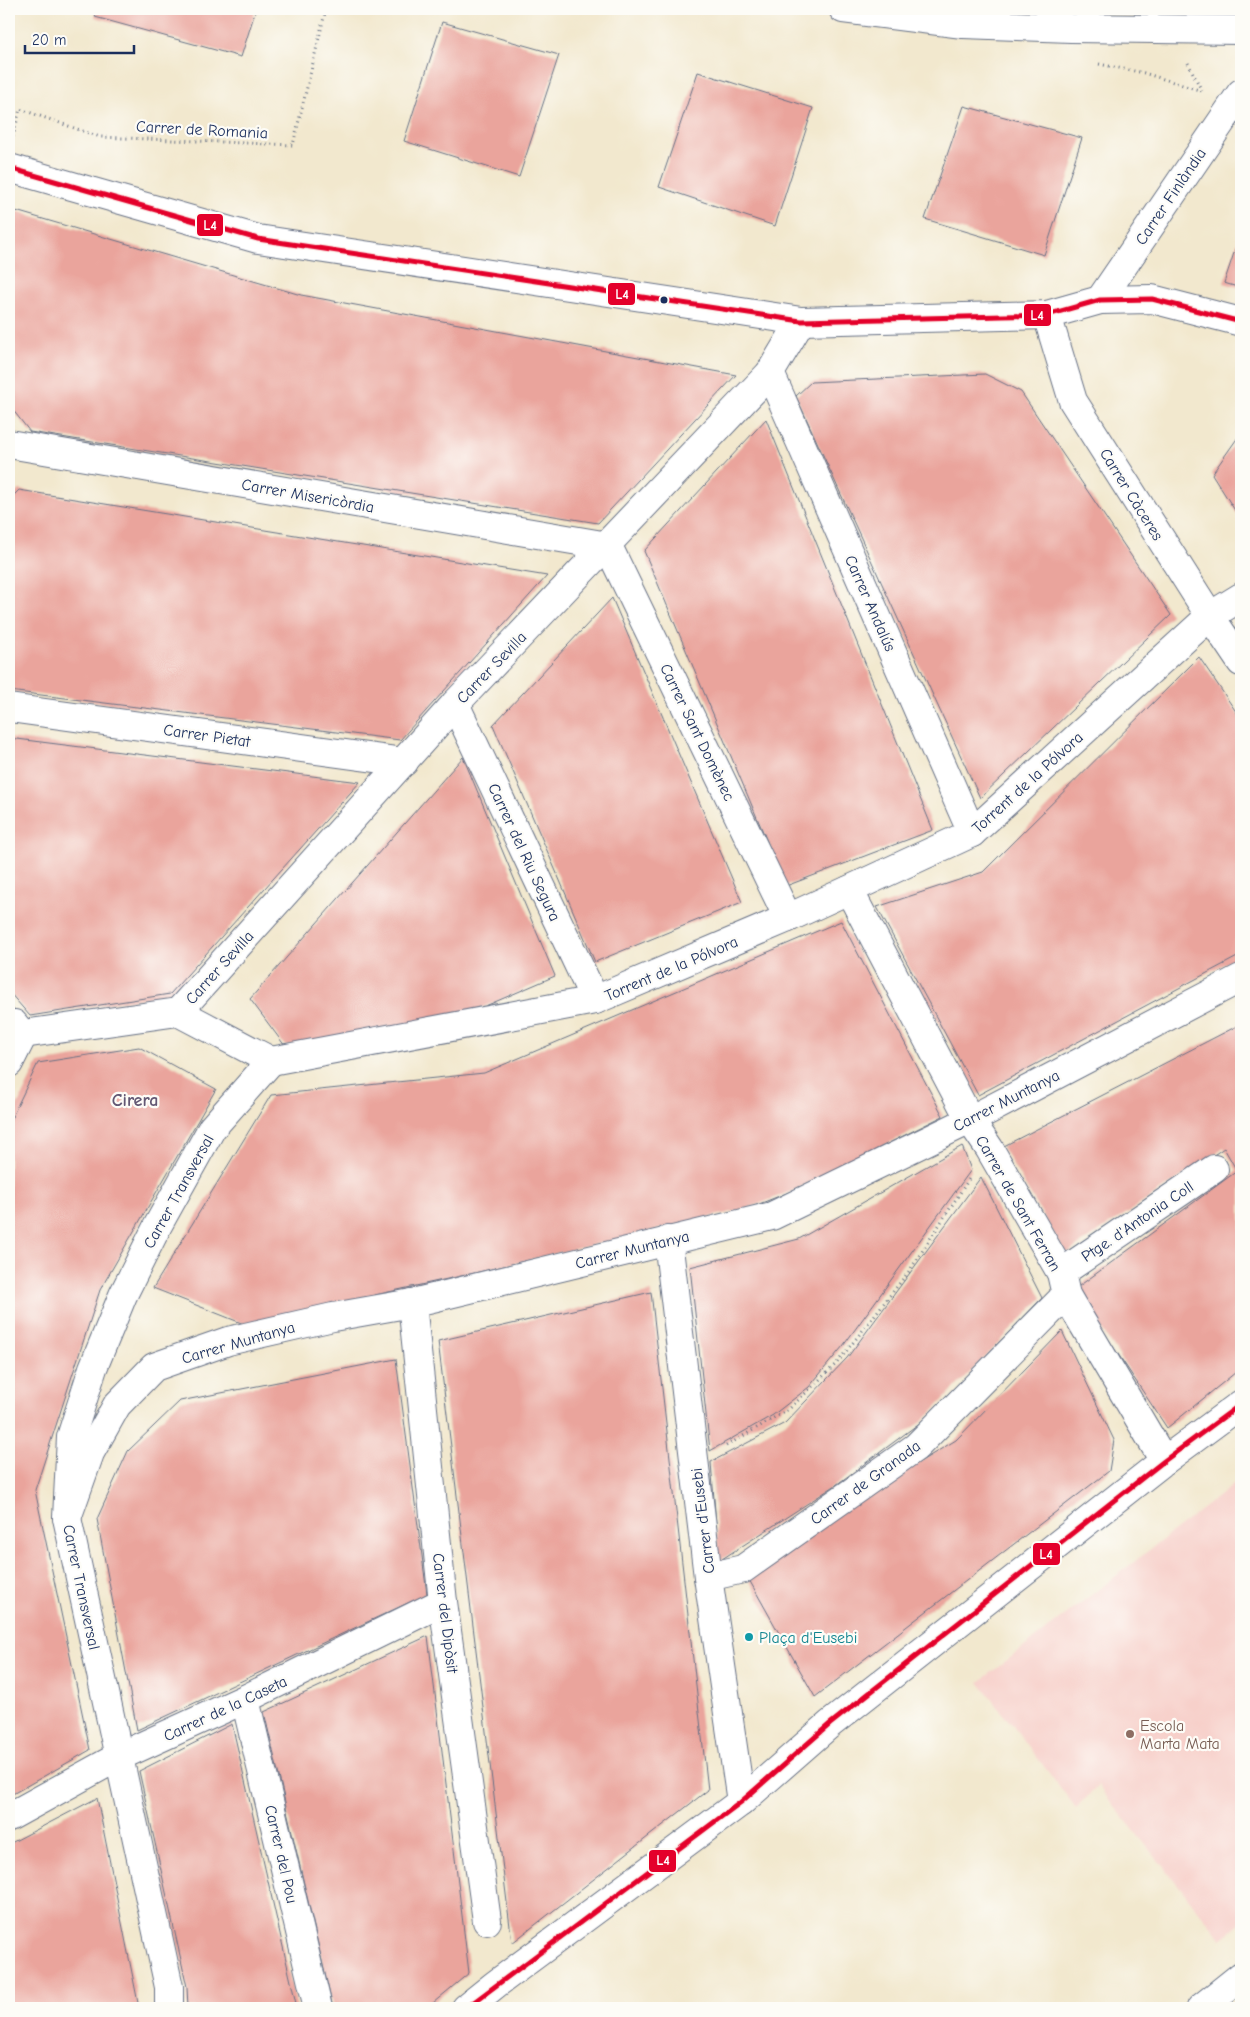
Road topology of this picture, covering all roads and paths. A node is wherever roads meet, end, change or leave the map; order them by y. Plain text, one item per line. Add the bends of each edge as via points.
1 (326, 9) edge
2 (844, 9) edge
3 (1230, 9) edge
4 (1241, 29) edge
5 (1241, 93) edge
6 (10, 156) edge
7 (1100, 300) junction
8 (1047, 315) junction
9 (801, 321) junction
10 (1241, 322) edge
11 (770, 373) junction
12 (9, 444) edge
13 (608, 546) junction
14 (1241, 598) edge
15 (1210, 616) junction
16 (1241, 662) edge
17 (455, 704) junction
18 (9, 708) edge
19 (404, 762) junction
20 (972, 833) junction
21 (849, 890) junction
22 (788, 918) junction
23 (1241, 978) edge
24 (595, 1000) junction
25 (178, 1012) junction
26 (13, 1030) edge
27 (271, 1061) junction
28 (9, 1063) edge
29 (970, 1120) junction
30 (989, 1148) junction
31 (1214, 1169) dead end
32 (668, 1240) junction
33 (1063, 1284) junction
34 (412, 1303) junction
35 (1241, 1404) edge
36 (1164, 1461) junction
37 (695, 1463) junction
38 (67, 1518) junction
39 (708, 1577) junction
40 (443, 1602) junction
41 (245, 1699) junction
42 (118, 1757) junction
43 (740, 1802) junction
44 (9, 1817) edge
45 (487, 1921) dead end
46 (1241, 1976) edge
47 (169, 2008) edge
48 (318, 2008) edge
49 (466, 2008) edge
50 (1201, 2008) edge

1 - 6 path, Carrer de Romania via 293,145 100,137 20,109
2 - 4 street via 963,24
3 - 4 street
5 - 7 street, Carrer Finlàndia
6 - 9 street via 258,239
7 - 8 street
7 - 10 street via 1152,300
8 - 9 street
8 - 15 street, Carrer Càceres via 1073,401
9 - 11 street, Carrer Sevilla
11 - 13 street, Carrer Sevilla
11 - 20 street, Carrer Andalús
12 - 13 street, Carrer Misericòrdia
13 - 17 street, Carrer Sevilla
13 - 22 street, Carrer Sant Domènec
14 - 15 street, Torrent de la Pólvora
15 - 16 street, Carrer Càceres
15 - 20 street, Torrent de la Pólvora
17 - 19 street, Carrer Sevilla
17 - 24 street, Carrer del Riu Segura
18 - 19 street, Carrer Pietat
19 - 25 street, Carrer Sevilla
20 - 21 street, Torrent de la Pólvora
21 - 22 street, Torrent de la Pólvora
21 - 29 street, Carrer de Sant Ferran
22 - 24 street, Torrent de la Pólvora
23 - 29 street, Carrer Muntanya
24 - 27 street, Torrent de la Pólvora
25 - 26 street
25 - 27 street
26 - 28 street
27 - 38 street, Carrer Transversal via 212,1128 123,1295 93,1368 71,1437
29 - 30 street, Carrer de Sant Ferran
29 - 32 street, Carrer Muntanya via 772,1216
30 - 33 street, Carrer de Sant Ferran
30 - 37 path via 910,1270 837,1363 789,1409
31 - 33 street, Ptge. d'Antonia Coll
32 - 34 street, Carrer Muntanya
32 - 37 street, Carrer d'Eusebi
33 - 36 street, Carrer de Sant Ferran
33 - 39 street, Carrer de Granada via 916,1447 743,1569
34 - 38 street, Carrer Muntanya via 228,1341 154,1367 116,1405 90,1453
34 - 40 street, Carrer del Dipòsit
35 - 36 street
36 - 43 street via 830,1724
37 - 39 street, Carrer d'Eusebi
38 - 42 street, Carrer Transversal
39 - 43 street, Carrer d'Eusebi
40 - 41 street, Carrer de la Caseta
40 - 45 street, Carrer del Dipòsit
41 - 42 street, Carrer de la Caseta
41 - 48 street, Carrer del Pou
42 - 44 street, Carrer de la Caseta
42 - 47 street, Carrer Transversal via 169,1987
43 - 49 street
46 - 50 street

